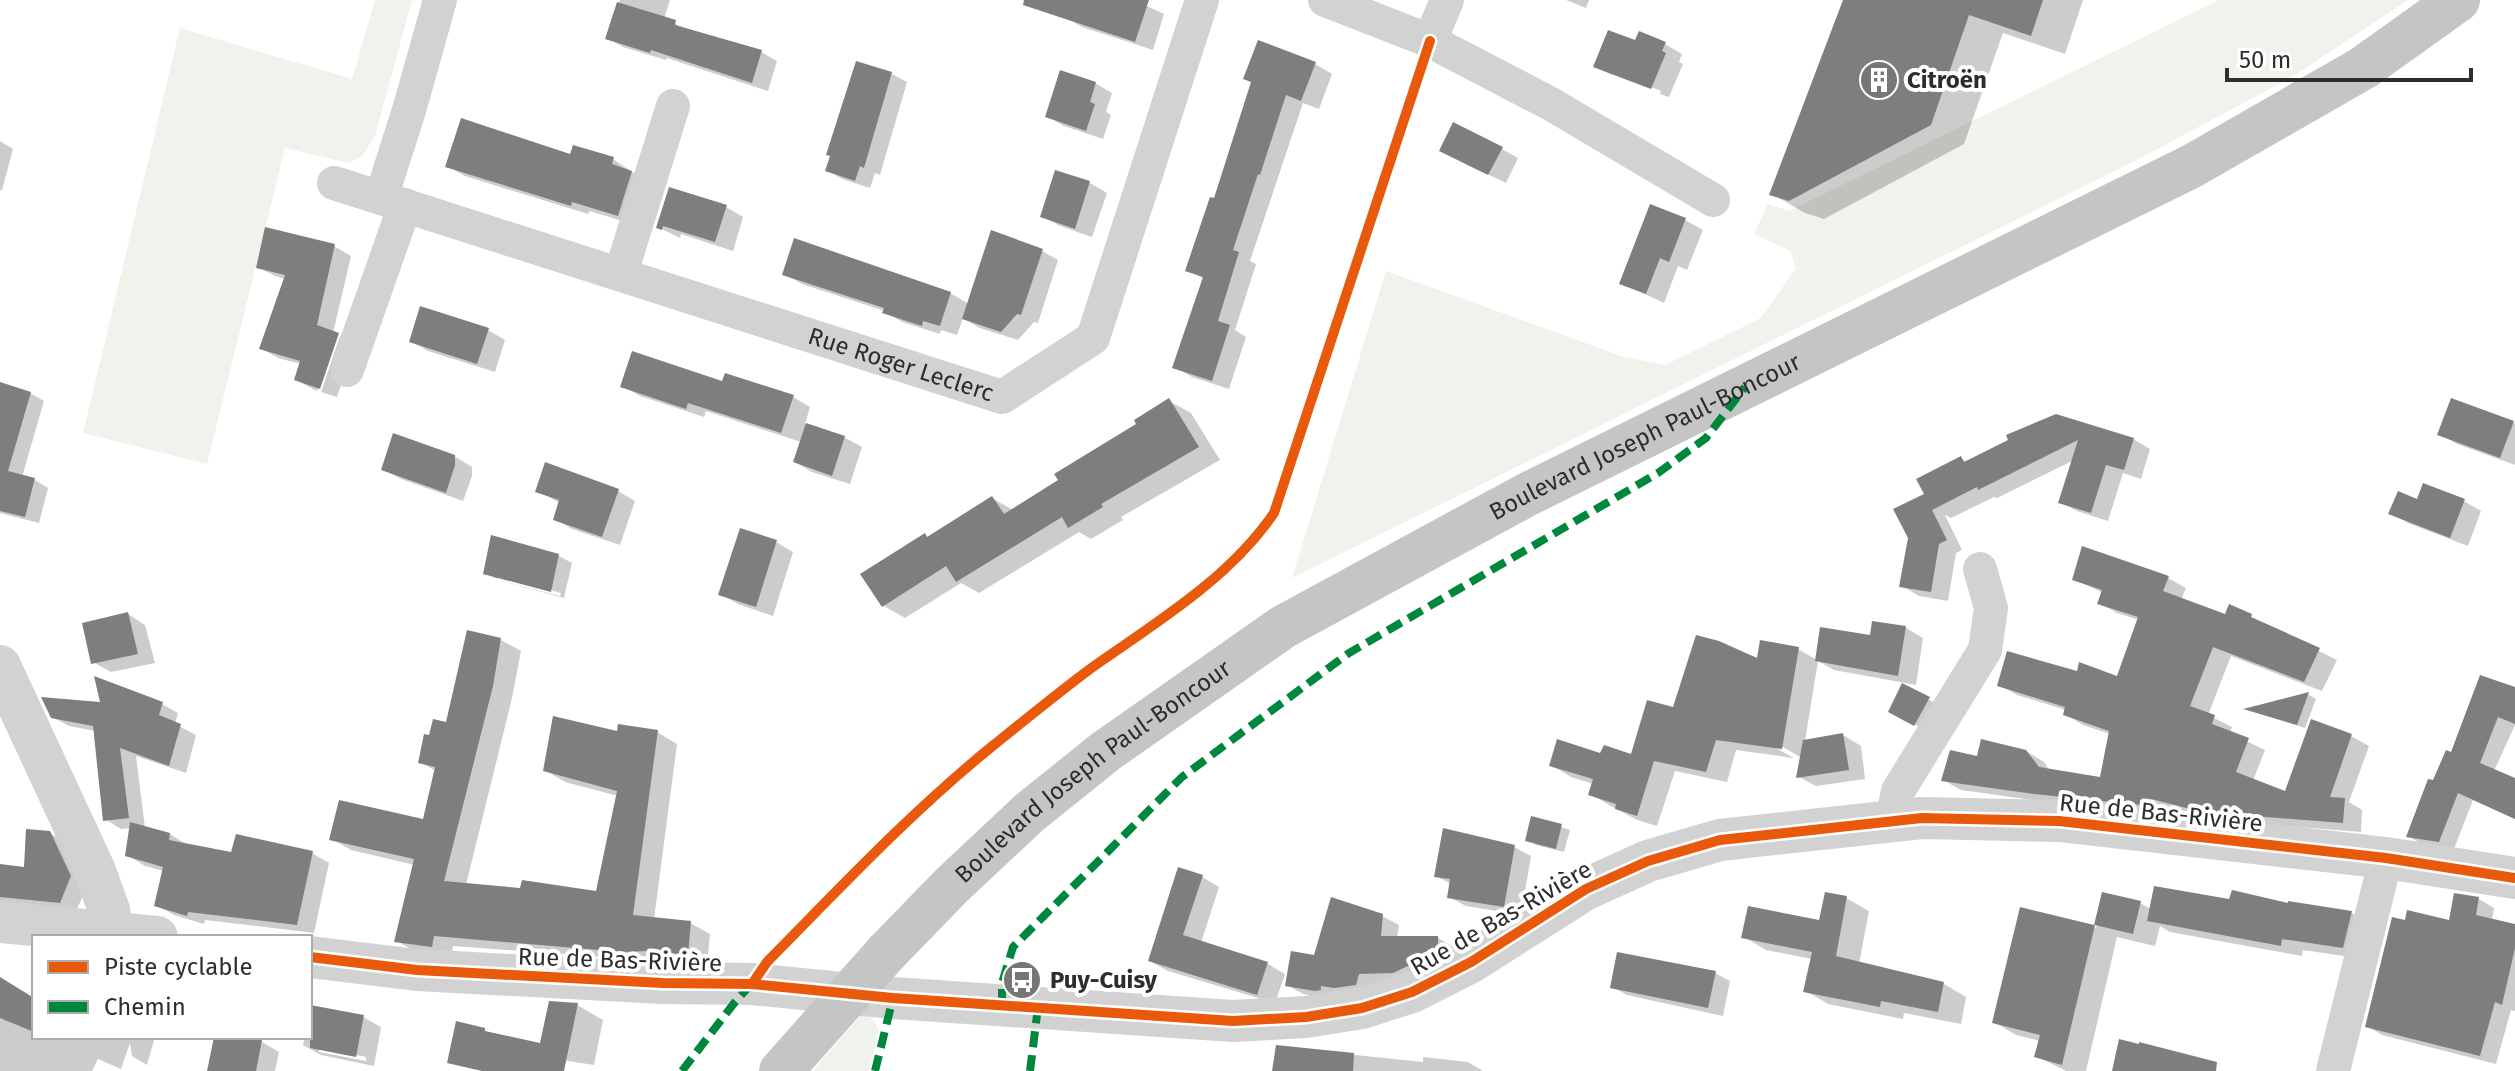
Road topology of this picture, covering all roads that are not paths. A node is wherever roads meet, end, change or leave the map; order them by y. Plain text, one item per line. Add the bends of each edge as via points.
1 (440, 0) edge
2 (1202, 0) edge
3 (1325, 0) edge
4 (1447, 0) edge
5 (2458, 0) edge
6 (1430, 41) junction
7 (673, 106) dead end
8 (334, 183) dead end
9 (1713, 200) dead end
10 (393, 202) junction
11 (621, 273) junction
12 (347, 370) dead end
13 (1980, 569) dead end
14 (0, 666) edge
15 (1892, 822) junction
16 (2386, 858) junction
17 (2515, 878) edge
18 (0, 922) edge
19 (113, 931) junction
20 (142, 935) edge
21 (312, 957) edge
22 (781, 1071) edge
23 (2333, 1071) edge

1 - 10 street via 410,107
2 - 11 street, Rue Roger Leclerc via 1093,338 1002,397
3 - 6 street
4 - 6 street
5 - 22 main road, Boulevard Joseph Paul-Boncour, bridge via 2363,68 2192,166 1528,494 1283,627 1118,741 1030,812 886,953
6 - 9 street via 1551,104
7 - 11 street
8 - 10 street, Rue Roger Leclerc
10 - 11 street, Rue Roger Leclerc
10 - 12 street
13 - 15 street via 1991,608 1985,650 1898,791
14 - 19 street via 95,871
15 - 16 street, Rue de Bas-Rivière via 2059,821
15 - 21 street, Rue de Bas-Rivière via 1720,840 1648,861 1586,889 1471,962 1412,992 1362,1008 1306,1017 1233,1021 752,984 417,970
16 - 17 street, Rue de Bas-Rivière
16 - 23 street
18 - 19 street
19 - 20 street

